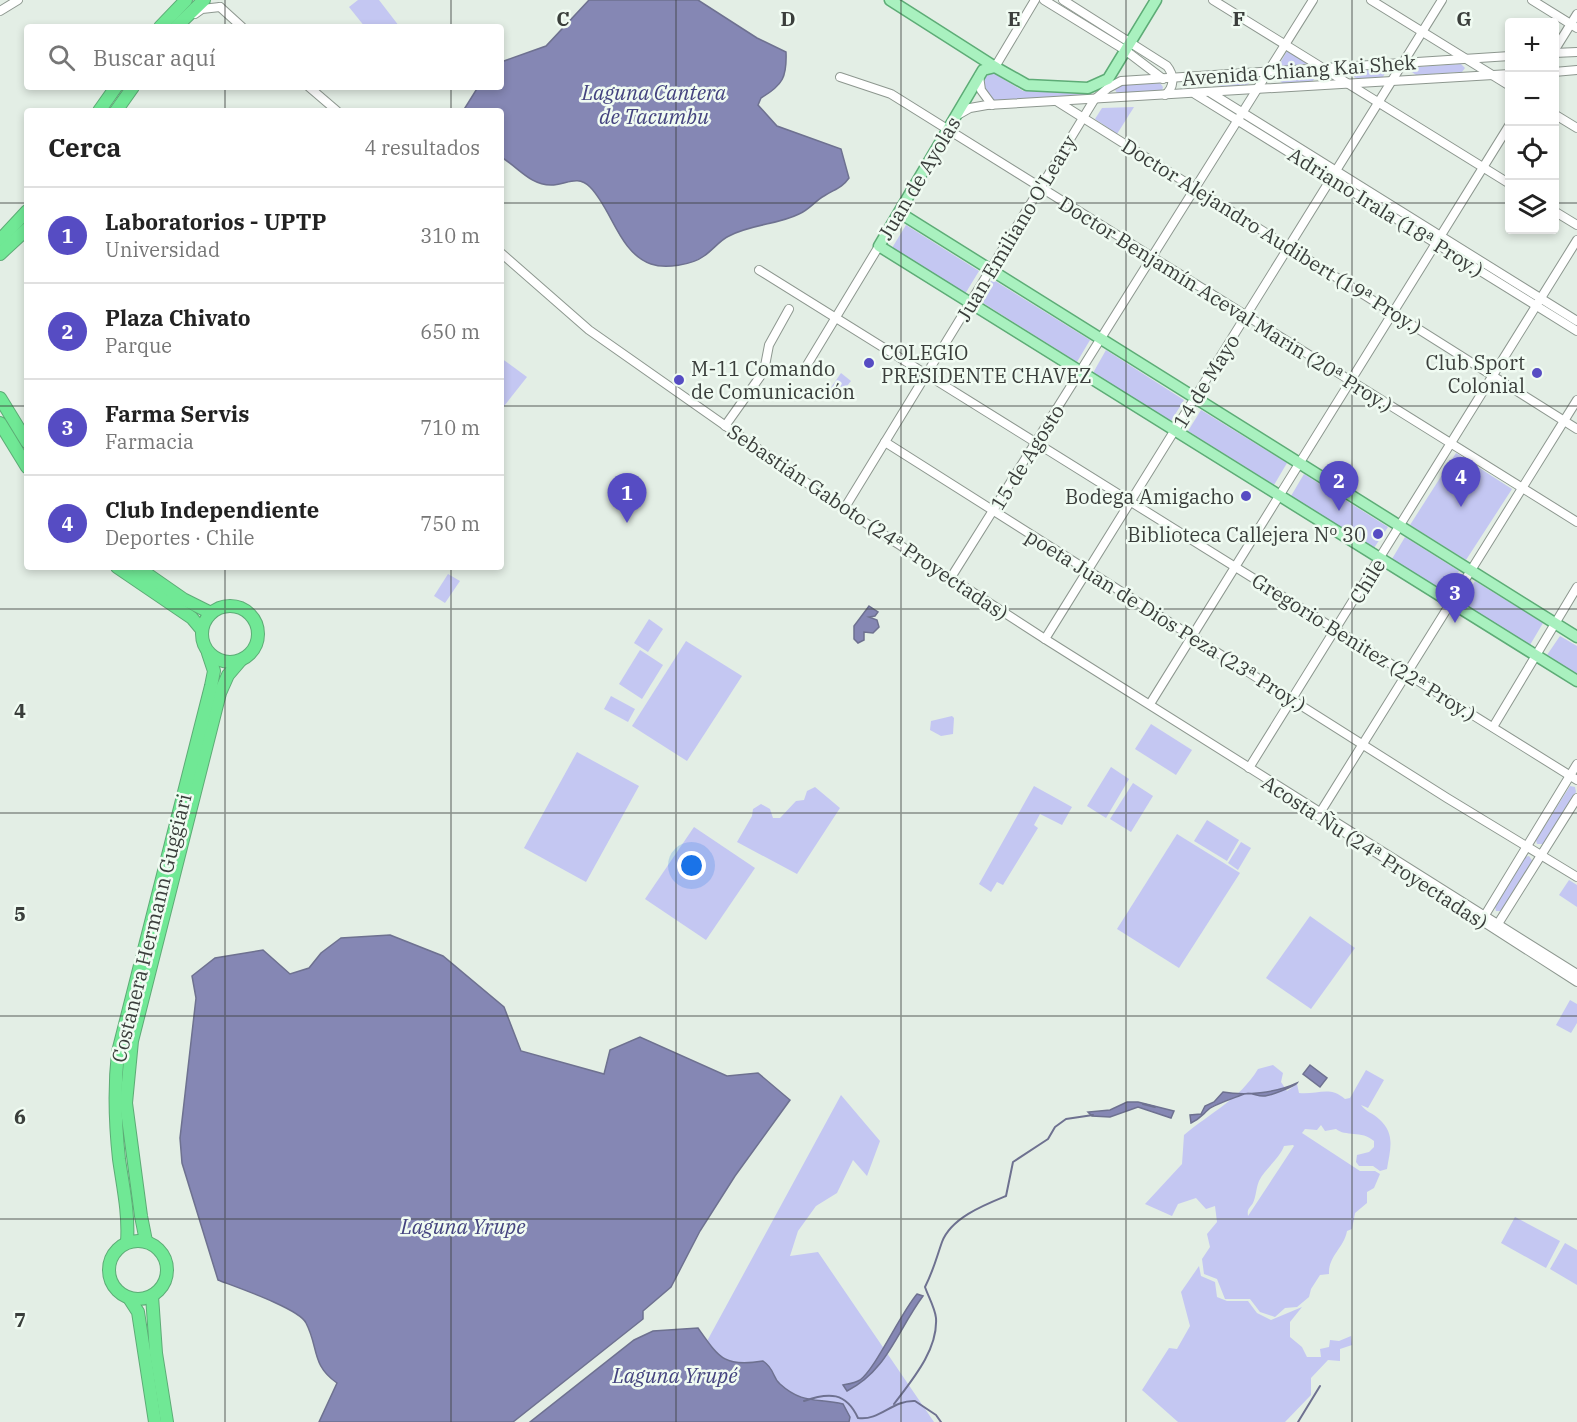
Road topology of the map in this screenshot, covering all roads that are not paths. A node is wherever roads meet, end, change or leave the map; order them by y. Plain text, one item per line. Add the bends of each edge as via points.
1 (18, 0) edge
2 (204, 0) edge
3 (890, 0) edge
4 (1035, 0) edge
5 (1044, 0) edge
6 (1063, 0) edge
7 (1156, 0) edge
8 (1213, 0) edge
9 (1313, 0) edge
10 (1371, 0) edge
11 (1442, 0) edge
12 (1532, 0) edge
13 (184, 1) edge
14 (221, 4) edge
15 (0, 11) edge
16 (1577, 14) edge
17 (163, 24) edge
18 (179, 24) edge
19 (180, 24) edge
20 (239, 24) edge
21 (1574, 26) edge
22 (1423, 32) junction
23 (1285, 45) junction
24 (1128, 46) junction
25 (1559, 46) edge
26 (1559, 52) edge
27 (1577, 52) edge
28 (976, 56) junction
29 (1505, 56) edge
30 (1467, 59) junction
31 (1404, 63) junction
32 (995, 68) junction
33 (1323, 68) junction
34 (1577, 70) edge
35 (1266, 72) junction
36 (1559, 72) edge
37 (981, 73) junction
38 (1505, 75) edge
39 (1492, 76) junction
40 (840, 77) dead end
41 (1168, 78) junction
42 (1392, 82) junction
43 (1348, 84) junction
44 (1505, 84) edge
45 (114, 90) edge
46 (131, 90) edge
47 (312, 90) edge
48 (1256, 90) junction
49 (1211, 93) junction
50 (1195, 94) junction
51 (1164, 96) junction
52 (1094, 100) junction
53 (1058, 102) junction
54 (1379, 103) junction
55 (992, 105) junction
56 (101, 108) edge
57 (118, 108) edge
58 (334, 108) edge
59 (1239, 116) junction
60 (956, 117) junction
61 (1559, 117) edge
62 (1083, 119) junction
63 (1508, 126) edge
64 (1577, 128) edge
65 (948, 131) junction
66 (1483, 167) junction
67 (1334, 175) junction
68 (1505, 181) edge
69 (1040, 188) junction
70 (1194, 188) junction
71 (900, 213) junction
72 (1559, 214) edge
73 (24, 215) edge
74 (1577, 225) edge
75 (24, 232) edge
76 (0, 240) edge
77 (1439, 240) junction
78 (1577, 240) edge
79 (879, 246) junction
80 (1290, 247) junction
81 (0, 254) edge
82 (504, 256) edge
83 (1151, 257) junction
84 (759, 270) dead end
85 (990, 271) junction
86 (1539, 302) junction
87 (970, 303) junction
88 (789, 309) dead end
89 (1394, 312) junction
90 (1247, 316) junction
91 (835, 317) junction
92 (1577, 321) edge
93 (1577, 331) edge
94 (1100, 340) junction
95 (807, 364) dead end
96 (1080, 372) junction
97 (926, 375) junction
98 (1493, 376) junction
99 (1351, 381) junction
100 (0, 398) edge
101 (1195, 400) junction
102 (1577, 400) edge
103 (1564, 421) junction
104 (0, 423) edge
105 (724, 426) junction
106 (1577, 429) edge
107 (1175, 431) junction
108 (24, 437) edge
109 (885, 442) junction
110 (1036, 443) junction
111 (1451, 444) junction
112 (24, 462) edge
113 (1299, 465) junction
114 (1522, 488) junction
115 (1279, 496) junction
116 (1131, 503) junction
117 (844, 509) junction
118 (993, 511) junction
119 (1577, 522) edge
120 (1400, 527) junction
121 (1380, 559) junction
122 (1235, 568) junction
123 (121, 570) edge
124 (141, 570) edge
125 (1088, 571) junction
126 (1470, 572) junction
127 (950, 579) junction
128 (1577, 587) edge
129 (1452, 602) junction
130 (211, 613) junction
131 (1555, 623) junction
132 (202, 630) junction
133 (1335, 630) junction
134 (1192, 637) junction
135 (1577, 637) edge
136 (1044, 639) junction
137 (208, 652) junction
138 (1536, 655) junction
139 (240, 661) junction
140 (1406, 675) junction
141 (1577, 681) edge
142 (1292, 700) junction
143 (1150, 704) junction
144 (1493, 727) junction
145 (1363, 745) junction
146 (1577, 764) edge
147 (1252, 769) junction
148 (1573, 778) edge
149 (1577, 798) edge
150 (1320, 814) junction
151 (1527, 846) junction
152 (1542, 855) junction
153 (1577, 877) edge
154 (1483, 918) junction
155 (1496, 927) junction
156 (1577, 974) edge
157 (1577, 982) edge
158 (146, 1241) junction
159 (127, 1242) junction
160 (152, 1296) junction
161 (129, 1298) junction
162 (155, 1422) edge
163 (167, 1422) edge

1 - 15 street
2 - 18 highway
3 - 28 main road
4 - 32 street
5 - 24 street
6 - 24 street
7 - 24 main road
8 - 23 street
9 - 23 street, 15 de Agosto
10 - 22 street
11 - 22 street, 14 de Mayo
12 - 21 street
13 - 17 highway
14 - 19 street via 202,9
14 - 20 street
16 - 21 street
21 - 25 street
22 - 30 street
22 - 31 street, 14 de Mayo
23 - 33 street
23 - 35 street, 15 de Agosto
24 - 32 main road via 1108,79 1088,88 1027,85
24 - 41 street
26 - 27 street
28 - 32 main road
28 - 37 main road via 982,63
29 - 30 street, Avenida Chiang Kai Shek
30 - 31 street, Avenida Chiang Kai Shek
30 - 39 street
31 - 33 street, Avenida Chiang Kai Shek
31 - 42 street, 14 de Mayo
32 - 37 main road
33 - 35 street, Avenida Chiang Kai Shek
33 - 43 street
34 - 36 street
35 - 41 street, Avenida Chiang Kai Shek
35 - 48 street, 15 de Agosto
37 - 55 street via 981,90
37 - 60 main road, Juan de Ayolas
38 - 39 street, Avenida Chiang Kai Shek
39 - 42 street, Avenida Chiang Kai Shek
39 - 44 street
40 - 65 street, Doctor Benjamín Aceval Marin (20ª Proy.) via 891,94
41 - 51 street via 1171,91
41 - 52 street, Avenida Chiang Kai Shek via 1121,81
42 - 43 street, Avenida Chiang Kai Shek
42 - 54 street, 14 de Mayo
43 - 48 street, Avenida Chiang Kai Shek
43 - 54 street
45 - 56 highway
46 - 57 highway
47 - 58 street
48 - 49 street, Avenida Chiang Kai Shek
48 - 59 street, 15 de Agosto
49 - 50 street, Avenida Chiang Kai Shek
49 - 59 street, Adriano Irala (18ª Proy.)
50 - 51 street, Avenida Chiang Kai Shek
50 - 59 street, Adriano Irala (18ª Proy.)
51 - 52 street, Avenida Chiang Kai Shek
52 - 53 street, Avenida Chiang Kai Shek
52 - 62 street, Juan Emiliano O'Leary
53 - 55 street, Avenida Chiang Kai Shek
53 - 62 street, Doctor Alejandro Audibert (19ª Proy.)
54 - 66 street
54 - 67 street, 14 de Mayo
55 - 60 street, Avenida Chiang Kai Shek via 970,108
59 - 67 street, Adriano Irala (18ª Proy.)
59 - 70 street, 15 de Agosto
60 - 65 main road, Juan de Ayolas
61 - 64 street
62 - 69 street, Juan Emiliano O'Leary
62 - 70 street, Doctor Alejandro Audibert (19ª Proy.)
63 - 66 street
65 - 69 street, Doctor Benjamín Aceval Marin (20ª Proy.)
65 - 71 main road, Juan de Ayolas
66 - 68 street
66 - 77 street
67 - 77 street, Adriano Irala (18ª Proy.)
67 - 80 street, 14 de Mayo
69 - 83 street, Doctor Benjamín Aceval Marin (20ª Proy.)
69 - 85 street, Juan Emiliano O'Leary
70 - 80 street, Doctor Alejandro Audibert (19ª Proy.)
70 - 83 street, 15 de Agosto
71 - 79 main road, Juan de Ayolas
71 - 85 main road
72 - 74 street
73 - 76 highway
75 - 81 highway
77 - 86 street, Adriano Irala (18ª Proy.)
77 - 89 street
78 - 86 street, Chile
79 - 87 main road
79 - 91 street, Juan de Ayolas
80 - 89 street, Doctor Alejandro Audibert (19ª Proy.)
80 - 90 street, 14 de Mayo
82 - 105 street, Sebastián Gaboto (24ª Proyectadas) via 589,330
83 - 90 street, Doctor Benjamín Aceval Marin (20ª Proy.)
83 - 94 street, 15 de Agosto
84 - 91 street, Gregorio Benitez (22ª Proy.)
85 - 87 street, Juan Emiliano O'Leary
85 - 94 main road
86 - 92 street, Adriano Irala (18ª Proy.)
86 - 93 street, Adriano Irala (18ª Proy.)
86 - 98 street, Chile
87 - 96 main road
87 - 97 street, Juan Emiliano O'Leary
88 - 105 street via 769,345 764,371
89 - 98 street, Doctor Alejandro Audibert (19ª Proy.)
89 - 99 street
90 - 99 street, Doctor Benjamín Aceval Marin (20ª Proy.)
90 - 101 street, 14 de Mayo
91 - 95 street, Juan de Ayolas
91 - 97 street, Gregorio Benitez (22ª Proy.)
94 - 96 street, 15 de Agosto
94 - 101 main road
96 - 107 main road
96 - 110 street, 15 de Agosto
97 - 109 street, Juan Emiliano O'Leary
97 - 110 street, Gregorio Benitez (22ª Proy.)
98 - 103 street, Doctor Alejandro Audibert (19ª Proy.)
98 - 111 street, Chile
99 - 111 street, Doctor Benjamín Aceval Marin (20ª Proy.)
99 - 113 street
100 - 108 highway
101 - 107 street, 14 de Mayo
101 - 113 main road
102 - 103 street
103 - 106 street, Doctor Alejandro Audibert (19ª Proy.)
103 - 114 street
104 - 112 highway
105 - 117 street, Sebastián Gaboto (24ª Proyectadas)
107 - 115 main road
107 - 116 street, 14 de Mayo
109 - 117 street, Juan Emiliano O'Leary
109 - 118 street, poeta Juan de Dios Peza (23ª Proy.)
110 - 116 street, Gregorio Benitez (22ª Proy.)
110 - 118 street, 15 de Agosto
111 - 114 street, Doctor Benjamín Aceval Marin (20ª Proy.)
111 - 120 street, Chile
113 - 115 street
113 - 120 main road
114 - 119 street, Doctor Benjamín Aceval Marin (20ª Proy.)
114 - 126 street
115 - 121 main road
115 - 122 street
116 - 122 street, Gregorio Benitez (22ª Proy.)
116 - 125 street, 14 de Mayo
117 - 127 street, Sebastián Gaboto (24ª Proyectadas)
118 - 125 street, poeta Juan de Dios Peza (23ª Proy.)
118 - 127 street, 15 de Agosto
120 - 121 street, Chile
120 - 126 main road
121 - 129 main road
121 - 133 street, Chile
122 - 133 street, Gregorio Benitez (22ª Proy.)
122 - 134 street
123 - 132 highway via 192,618
124 - 130 highway
125 - 134 street, poeta Juan de Dios Peza (23ª Proy.)
125 - 136 street, 14 de Mayo
126 - 129 street
126 - 131 main road
127 - 136 street, Sebastián Gaboto (24ª Proyectadas)
128 - 131 street
129 - 138 main road
129 - 140 street
130 - 132 highway
130 - 139 highway via 237,607 252,616 257,642
131 - 135 main road
131 - 138 street
132 - 137 highway
133 - 140 street, Gregorio Benitez (22ª Proy.)
133 - 142 street, Chile
134 - 142 street, poeta Juan de Dios Peza (23ª Proy.)
134 - 143 street
136 - 143 street, Sebastián Gaboto (24ª Proyectadas)
137 - 139 highway via 223,662
137 - 159 highway, Costanera Hermann Guggiari via 214,670 211,686 118,1052 114,1096 129,1217
138 - 141 main road
138 - 144 street
139 - 158 highway, Costanera Hermann Guggiari via 220,693 132,1041 126,1102
140 - 144 street, Gregorio Benitez (22ª Proy.)
140 - 145 street
142 - 145 street, poeta Juan de Dios Peza (23ª Proy.)
142 - 147 street, Chile
143 - 147 street
144 - 148 street, Gregorio Benitez (22ª Proy.)
145 - 150 street
145 - 151 street, poeta Juan de Dios Peza (23ª Proy.)
146 - 148 street
147 - 150 street, Acosta Ñu (24ª Proyectadas)
148 - 151 street
149 - 152 street
150 - 154 street, Acosta Ñu (24ª Proyectadas)
151 - 152 street, poeta Juan de Dios Peza (23ª Proy.)
151 - 154 street
152 - 153 street, poeta Juan de Dios Peza (23ª Proy.)
152 - 155 street
154 - 155 street, Acosta Ñu (24ª Proyectadas)
155 - 156 street, Acosta Ñu (24ª Proyectadas)
155 - 157 street, Acosta Ñu (24ª Proyectadas)
158 - 159 highway
158 - 160 highway via 163,1253 167,1262 165,1282
159 - 161 highway via 113,1254 109,1271 115,1288
160 - 161 highway
160 - 163 highway
161 - 162 highway via 138,1312

